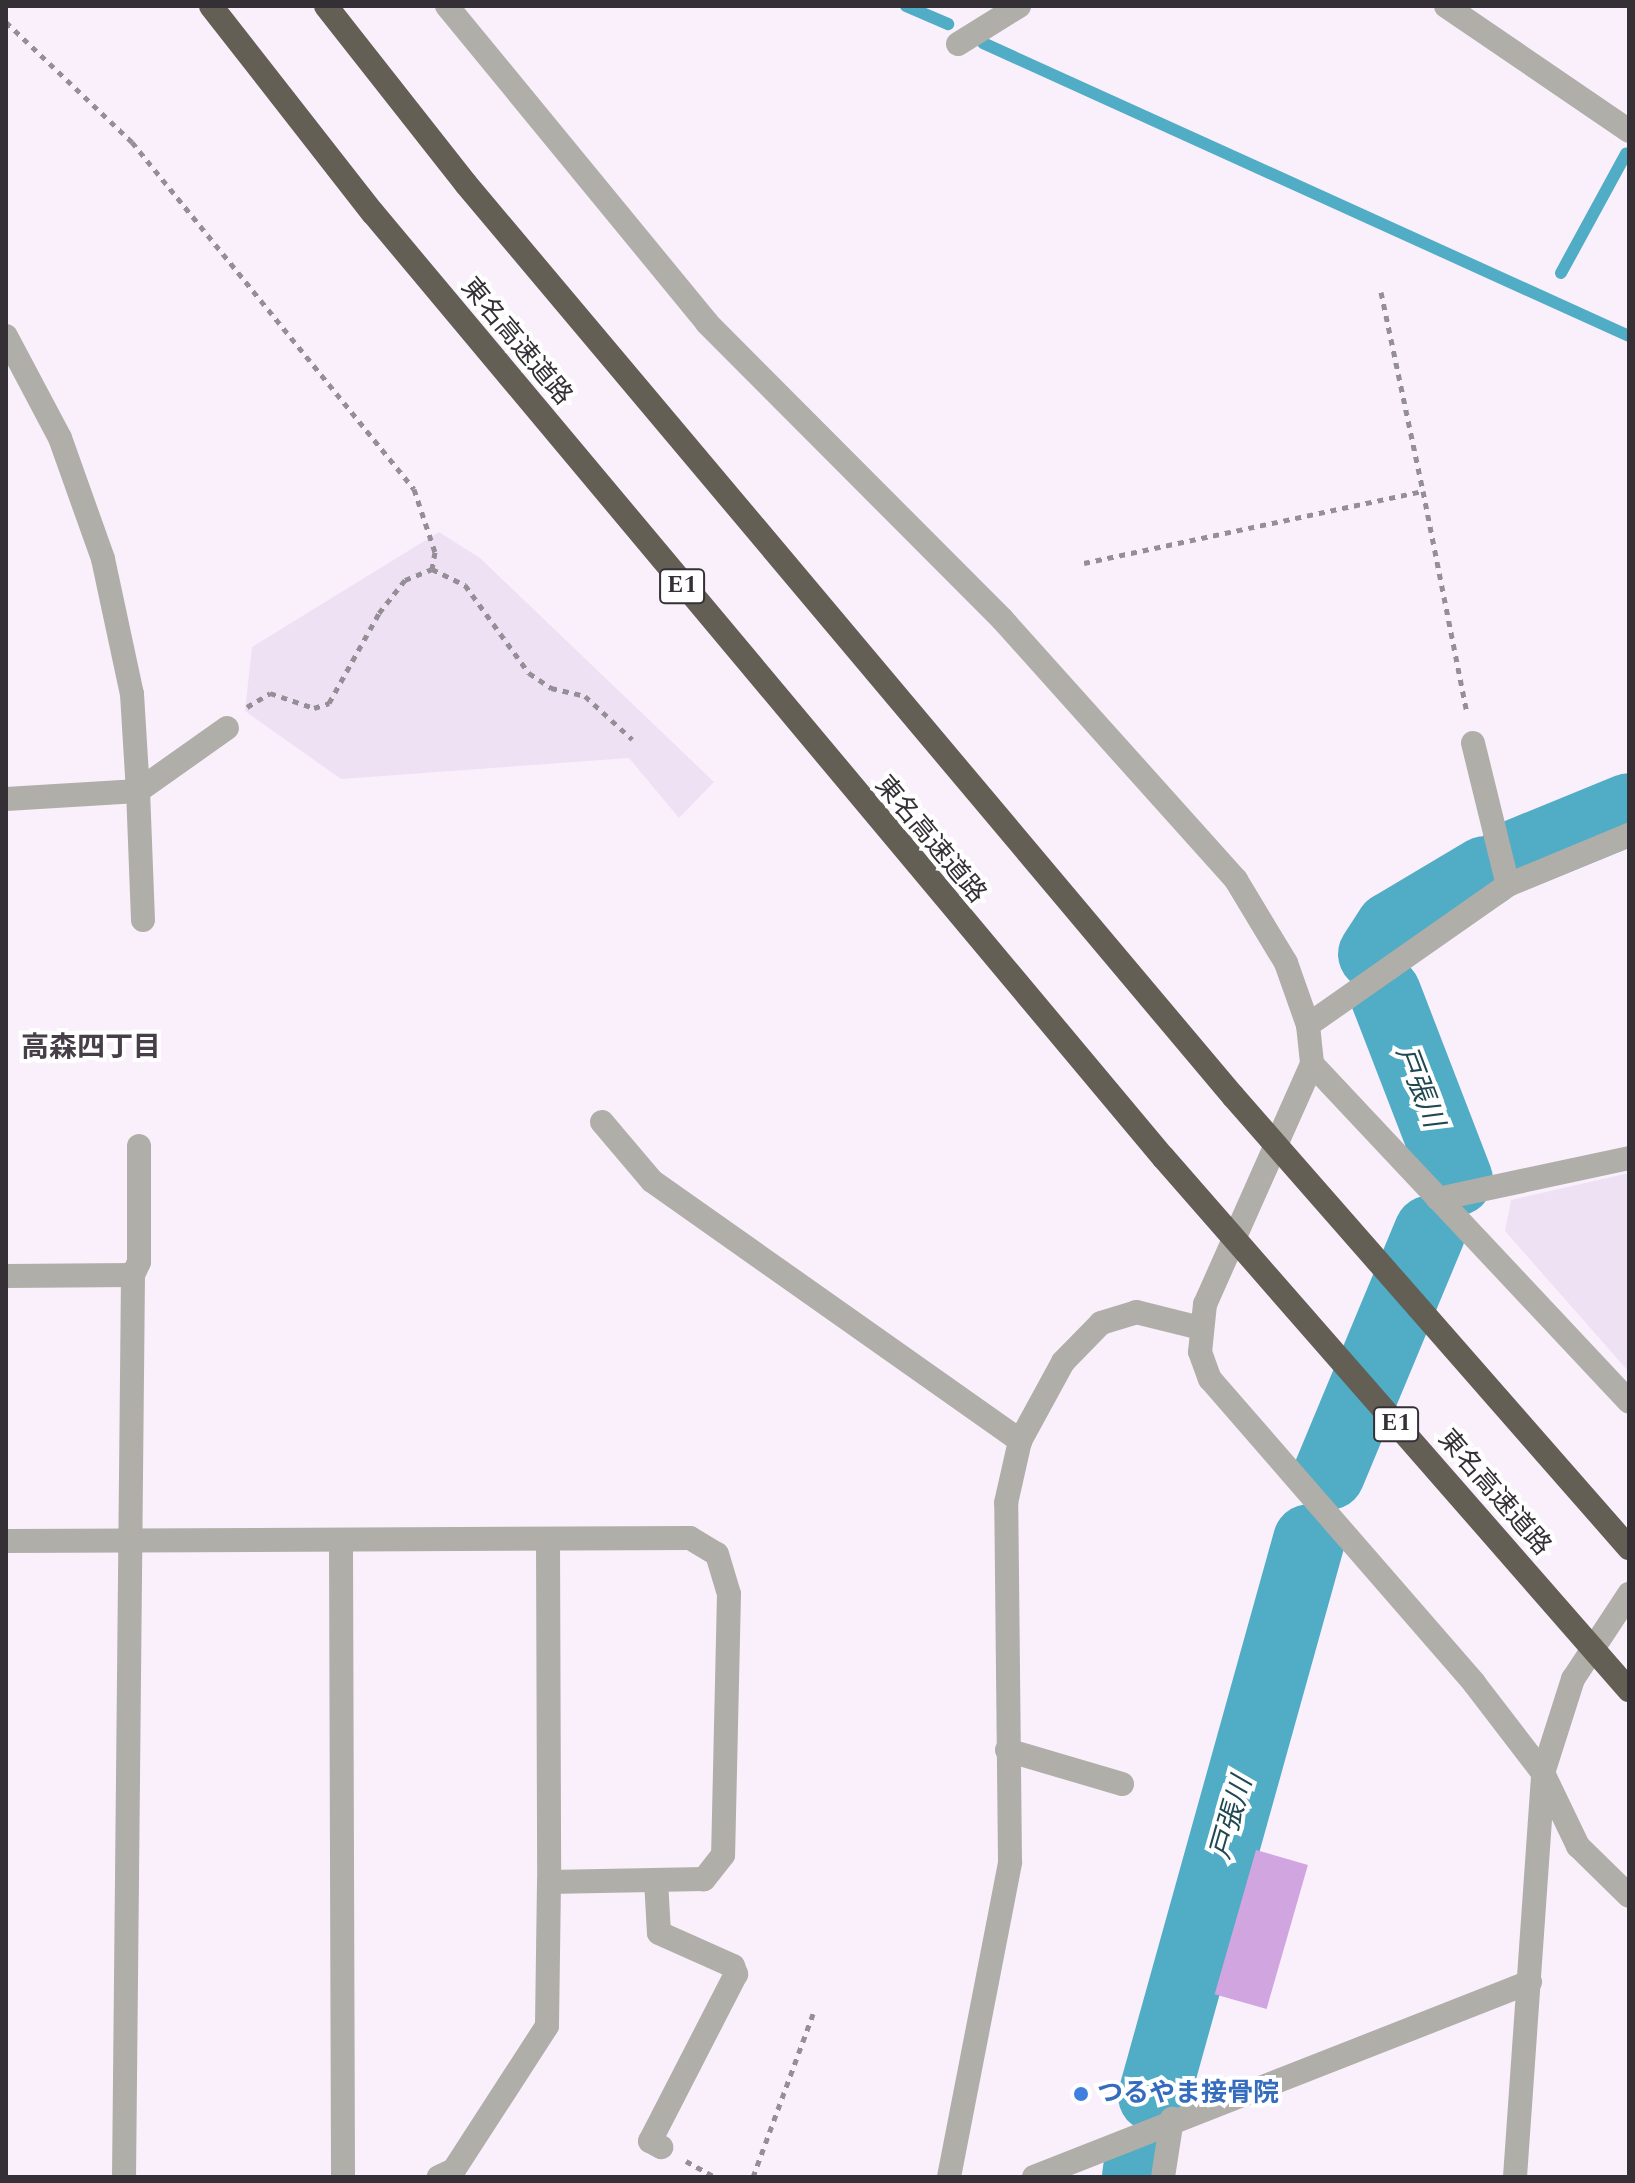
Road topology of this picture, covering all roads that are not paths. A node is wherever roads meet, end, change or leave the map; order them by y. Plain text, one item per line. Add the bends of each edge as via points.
1 (211, 6) edge
2 (326, 6) edge
3 (447, 6) edge
4 (1019, 6) edge
5 (1446, 6) edge
6 (958, 44) dead end
7 (1629, 131) edge
8 (6, 336) edge
9 (227, 728) road end
10 (1473, 743) road end
11 (138, 791) junction
12 (6, 799) edge
13 (1629, 835) edge
14 (1508, 885) junction
15 (143, 920) dead end
16 (1308, 1025) junction
17 (1312, 1064) junction
18 (602, 1122) dead end
19 (139, 1146) dead end
20 (1629, 1158) edge
21 (1438, 1199) junction
22 (133, 1275) junction
23 (6, 1276) edge
24 (1200, 1328) junction
25 (1629, 1402) edge
26 (1020, 1441) junction
27 (548, 1540) junction
28 (6, 1541) edge
29 (128, 1541) junction
30 (341, 1543) junction
31 (1629, 1548) edge
32 (1629, 1594) edge
33 (1629, 1690) edge
34 (1007, 1750) junction
35 (1543, 1773) junction
36 (1122, 1784) dead end
37 (656, 1880) junction
38 (549, 1882) junction
39 (1629, 1896) edge
40 (1530, 1982) junction
41 (1172, 2119) junction
42 (661, 2147) dead end
43 (124, 2177) edge
44 (343, 2177) edge
45 (439, 2177) edge
46 (949, 2177) edge
47 (1034, 2177) edge
48 (1163, 2177) edge
49 (1515, 2177) edge

1 - 33 highway, 東名高速道路 / E1, bridge via 383,225 1163,1157
2 - 31 highway, bridge via 486,208 1233,1096
3 - 16 street via 707,323 1002,619 1236,880 1286,963
4 - 6 street
5 - 7 street
8 - 11 street via 60,438 103,559 132,694
9 - 11 street
10 - 14 street
11 - 12 street
11 - 15 street
13 - 14 street
14 - 16 street
16 - 17 street
17 - 21 street
17 - 24 street
18 - 26 street via 652,1181
19 - 22 street via 139,1262
20 - 21 street
21 - 25 street
22 - 23 street
22 - 29 street
24 - 26 street via 1136,1312 1101,1323 1063,1362
24 - 35 street via 1210,1379 1227,1403 1474,1683
26 - 34 street via 1006,1503
27 - 30 street
27 - 37 street via 690,1538 717,1554 729,1594 723,1855 704,1879
27 - 38 street
28 - 29 street
29 - 30 street
29 - 43 street
30 - 44 street
32 - 35 street via 1573,1679
34 - 36 street
34 - 46 street via 1010,1862
35 - 39 street via 1578,1846
35 - 40 street
37 - 38 street
37 - 42 street via 659,1933 733,1966 736,1974 650,2141
38 - 45 street via 547,2026 454,2170
40 - 41 street
40 - 49 street
41 - 47 street
41 - 48 street

